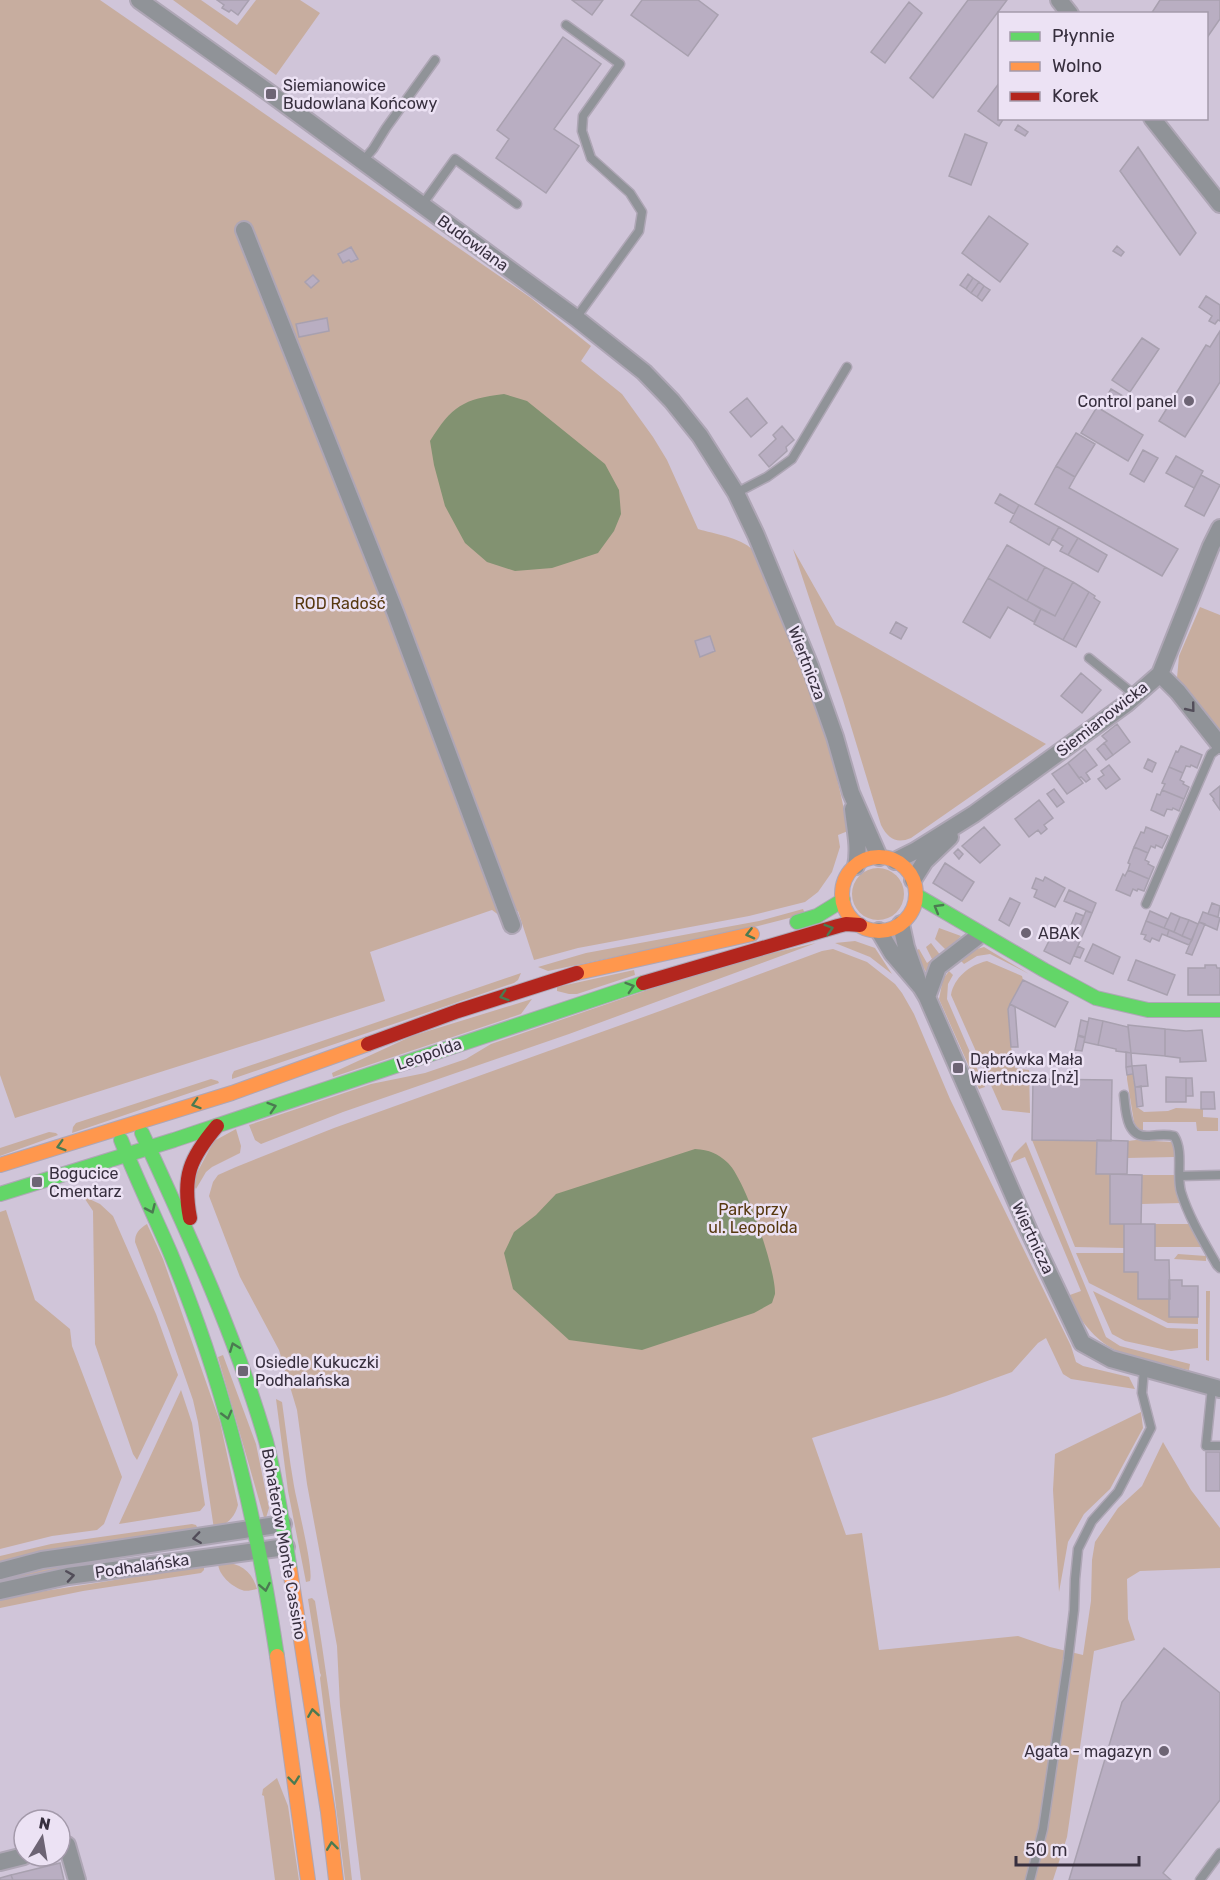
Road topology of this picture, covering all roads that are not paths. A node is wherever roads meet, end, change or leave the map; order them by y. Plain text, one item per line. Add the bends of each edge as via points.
1 (139, 0) edge
2 (1059, 0) edge
3 (1068, 12) edge
4 (566, 25) dead end
5 (435, 60) dead end
6 (1154, 120) edge
7 (362, 162) junction
8 (517, 204) dead end
9 (1220, 204) edge
10 (422, 205) junction
11 (244, 230) dead end
12 (576, 318) junction
13 (847, 367) dead end
14 (736, 494) junction
15 (1220, 528) edge
16 (756, 535) joint
17 (1089, 658) dead end
18 (1160, 674) junction
19 (1136, 696) junction
20 (1220, 746) edge
21 (851, 793) junction
22 (974, 814) junction
23 (887, 859) junction
24 (856, 866) junction
25 (915, 887) junction
26 (843, 900) junction
27 (1146, 904) dead end
28 (911, 919) junction
29 (788, 924) dead end
30 (512, 925) dead end
31 (860, 925) junction
32 (943, 926) dead end
33 (766, 930) dead end
34 (879, 931) junction
35 (976, 937) junction
36 (996, 942) junction
37 (924, 992) junction
38 (541, 1000) junction
39 (1220, 1010) edge
40 (1124, 1095) dead end
41 (138, 1123) junction
42 (217, 1126) junction
43 (117, 1129) junction
44 (148, 1149) junction
45 (127, 1155) junction
46 (0, 1165) edge
47 (1220, 1175) edge
48 (1180, 1176) junction
49 (0, 1194) edge
50 (200, 1258) junction
51 (1220, 1268) edge
52 (1144, 1369) junction
53 (1216, 1388) edge
54 (1220, 1446) edge
55 (283, 1524) junction
56 (255, 1529) junction
57 (286, 1547) junction
58 (258, 1550) junction
59 (0, 1571) edge
60 (0, 1591) edge
61 (1220, 1853) edge
62 (72, 1862) edge
63 (77, 1880) edge
64 (308, 1880) edge
65 (336, 1880) edge
66 (1030, 1880) edge
67 (1200, 1880) edge

1 - 7 street, Budowlana
2 - 3 street
4 - 12 lane via 620,64 594,99 584,117 582,131 591,158 630,193 642,212 639,231
5 - 7 lane
6 - 9 street
7 - 10 street, Budowlana
8 - 10 lane via 455,159
10 - 12 street, Budowlana
11 - 30 street via 396,615
12 - 14 street, Budowlana via 644,372 672,401 700,436
13 - 14 lane via 792,459
14 - 16 street, Budowlana
15 - 18 street, Siemianowicka
16 - 21 street, Wiertnicza via 810,666
17 - 19 lane
18 - 19 street, Siemianowicka
18 -> 20 street
19 - 22 street, Siemianowicka
20 - 27 lane via 1210,754
21 - 23 street, Wiertnicza
21 - 24 street, Wiertnicza via 858,846
22 - 23 street, Siemianowicka via 915,851
22 - 25 street, Siemianowicka via 925,861
23 - 24 street via 863,861
23 - 25 street via 909,872
24 - 26 street via 847,876
25 - 28 street
36 -> 25 street
26 - 29 street via 829,911
26 - 31 street via 849,915
28 - 34 street
28 - 37 street, Wiertnicza via 906,947
31 - 34 street
38 -> 31 street, Leopolda via 672,973 843,925
32 - 35 street
33 -> 38 street, Leopolda via 579,972
34 - 37 street, Wiertnicza
35 - 36 street
35 - 37 street via 938,967
36 - 39 street via 1096,998 1148,1010
37 - 52 street, Wiertnicza via 1082,1343 1111,1359
38 -> 41 street, Leopolda via 458,1011
42 -> 38 street, Leopolda
40 - 48 lane via 1132,1131 1143,1136 1174,1136
41 - 43 street, Leopolda
41 - 44 street, Bohaterów Monte Cassino
42 - 44 street, Leopolda
42 - 50 street via 192,1159 185,1184
43 - 45 street, Bohaterów Monte Cassino
43 -> 46 street, Leopolda
44 - 45 street, Leopolda
44 - 50 street, Bohaterów Monte Cassino
45 - 49 street, Leopolda
45 -> 56 street, Bohaterów Monte Cassino via 170,1252 210,1359
47 - 48 lane
48 - 51 lane via 1191,1217
55 -> 50 street, Bohaterów Monte Cassino via 263,1432
52 - 53 street, Wiertnicza
52 - 66 lane via 1142,1393 1151,1428 1118,1492 1092,1521 1078,1549 1068,1660 1042,1829
53 - 54 lane via 1206,1446
55 - 56 street, Podhalańska
55 - 57 street, Bohaterów Monte Cassino
56 - 58 street, Bohaterów Monte Cassino
56 -> 59 street, Podhalańska via 53,1558
57 - 58 street, Podhalańska
65 -> 57 street, Bohaterów Monte Cassino
60 -> 58 street, Podhalańska via 68,1576
58 -> 64 street, Bohaterów Monte Cassino
61 - 67 lane
62 - 63 street

